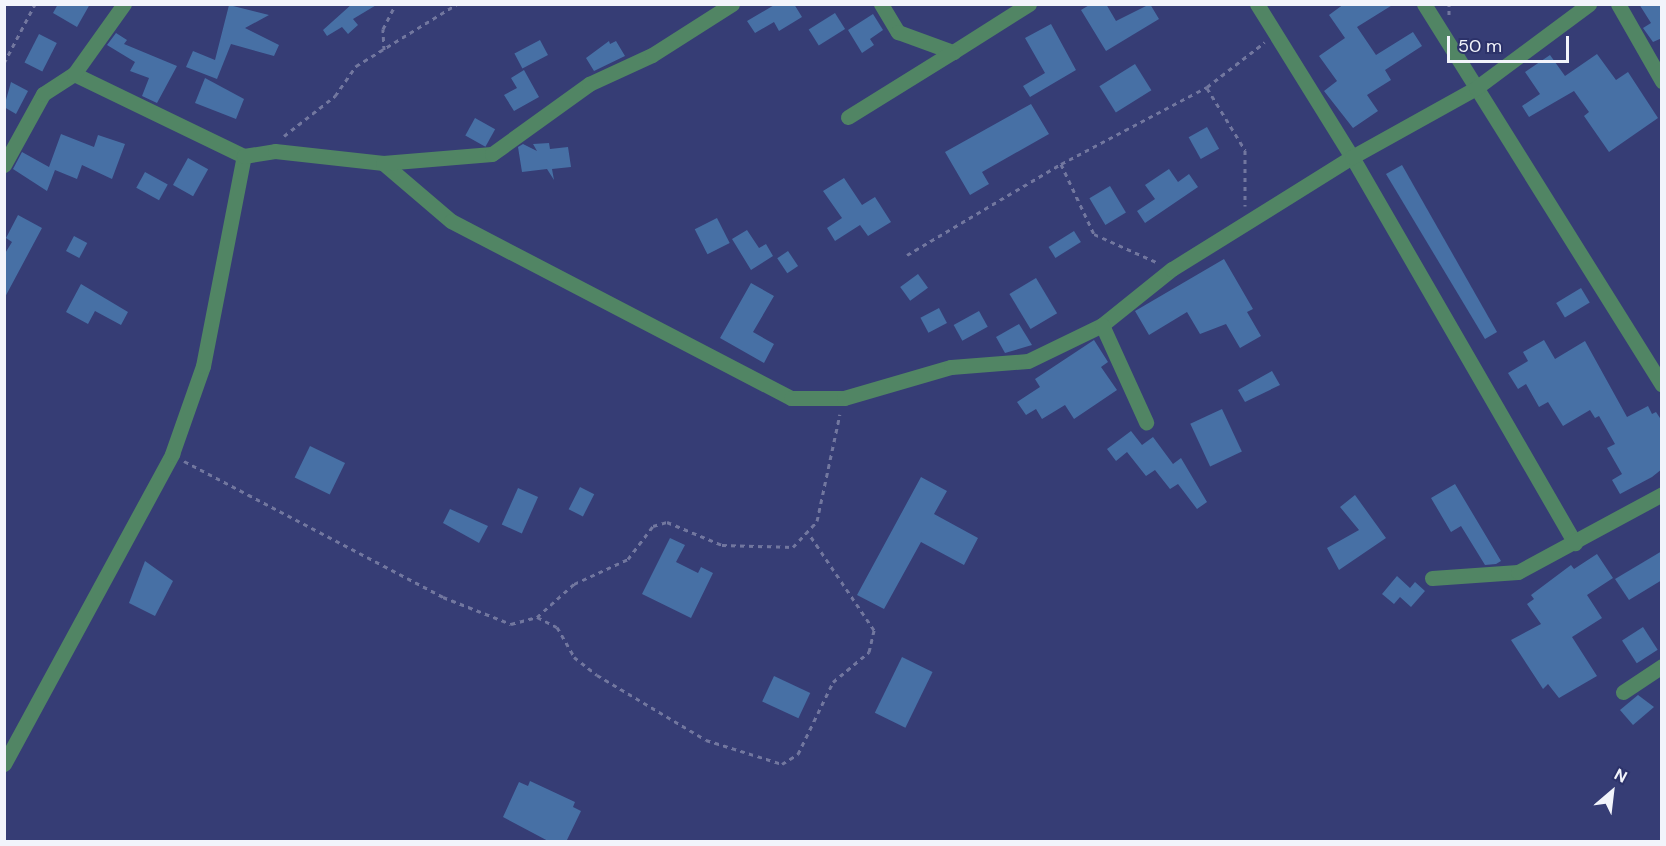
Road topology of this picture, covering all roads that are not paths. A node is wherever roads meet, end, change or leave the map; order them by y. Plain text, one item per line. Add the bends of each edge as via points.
1 (124, 4) edge
2 (732, 4) edge
3 (880, 4) edge
4 (1029, 4) edge
5 (1257, 4) edge
6 (1424, 4) edge
7 (1589, 4) edge
8 (1618, 4) edge
9 (953, 52) junction
10 (74, 74) junction
11 (1662, 81) edge
12 (1476, 88) junction
13 (848, 117) dead end
14 (244, 156) junction
15 (1353, 157) junction
16 (383, 163) junction
17 (4, 165) edge
18 (1102, 325) junction
19 (1662, 385) edge
20 (1146, 422) dead end
21 (1662, 494) edge
22 (1575, 543) junction
23 (1432, 578) dead end
24 (1662, 666) edge
25 (1623, 692) dead end
26 (4, 764) edge

1 - 10 street
2 - 16 street via 652,55 589,84 492,154
3 - 9 street via 898,32
4 - 9 street
5 - 15 street
6 - 12 street
7 - 12 street
8 - 11 street
9 - 13 street
10 - 14 street
10 - 17 street via 43,93
12 - 15 street
12 - 19 street
14 - 16 street via 275,151
14 - 26 street via 203,366 172,454
15 - 18 street via 1172,268
15 - 22 street
16 - 18 street via 451,221 791,398 844,398 951,367 1028,361
18 - 20 street
21 - 22 street
22 - 23 street via 1518,572
24 - 25 street

